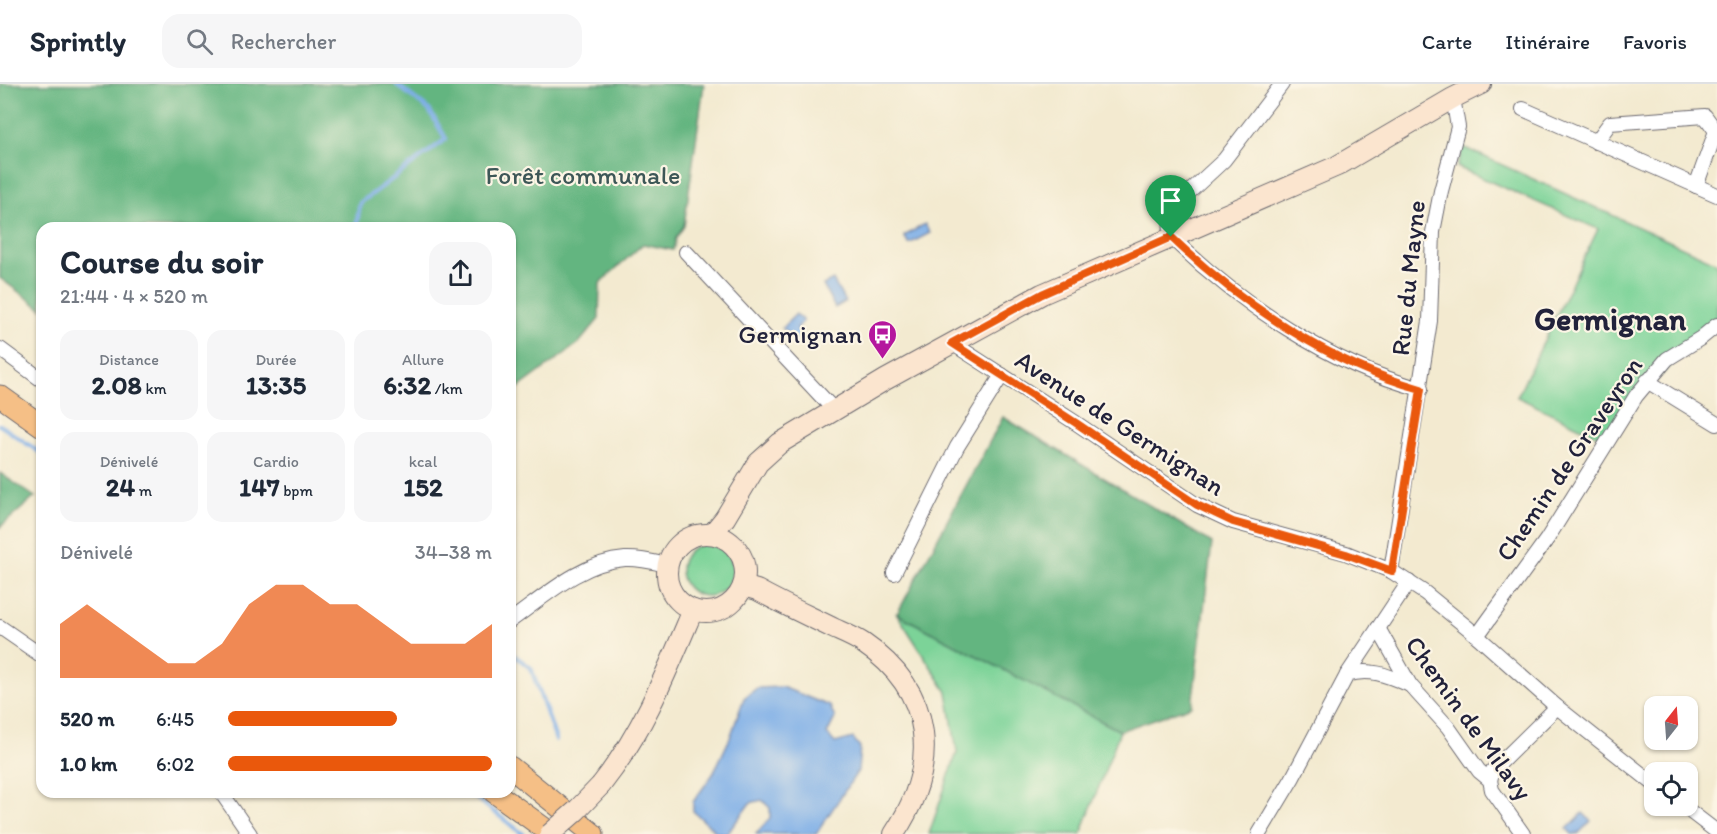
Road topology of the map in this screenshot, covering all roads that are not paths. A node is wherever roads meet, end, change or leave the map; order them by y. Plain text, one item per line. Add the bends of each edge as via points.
1 (1282, 84) edge
2 (1481, 84) edge
3 (1453, 98) junction
4 (1523, 109) dead end
5 (1596, 142) junction
6 (1696, 186) junction
7 (1717, 195) edge
8 (1171, 237) junction
9 (686, 252) dead end
10 (1717, 325) edge
11 (952, 343) junction
12 (0, 349) edge
13 (1002, 375) junction
14 (36, 376) edge
15 (1647, 381) junction
16 (1421, 389) junction
17 (0, 396) edge
18 (835, 411) junction
19 (36, 422) edge
20 (1717, 424) edge
21 (712, 534) junction
22 (667, 564) junction
23 (1392, 571) junction
24 (894, 573) dead end
25 (1408, 582) junction
26 (743, 586) junction
27 (693, 610) junction
28 (516, 617) edge
29 (1378, 628) junction
30 (6, 631) edge
31 (1477, 636) junction
32 (0, 644) edge
33 (36, 652) edge
34 (1347, 675) junction
35 (1410, 685) junction
36 (1557, 706) junction
37 (516, 772) edge
38 (1644, 776) edge
39 (1490, 780) junction
40 (225, 798) edge
41 (502, 798) edge
42 (235, 812) junction
43 (1696, 816) edge
44 (1717, 832) edge
45 (242, 834) edge
46 (250, 834) edge
47 (551, 834) edge
48 (593, 834) edge
49 (894, 834) edge
50 (1259, 834) edge
51 (1523, 834) edge

1 - 8 street via 1224,160 1170,210
2 - 3 main road
3 - 8 main road via 1337,166
3 - 16 street, Rue du Mayne via 1458,127 1433,232 1430,321
4 - 5 street
5 - 6 street
5 - 6 street via 1610,123 1705,116 1716,130
6 - 7 street
8 - 11 main road via 1042,294
8 - 16 street via 1252,306 1330,352 1394,382
9 - 18 street
10 - 15 street, Chemin de Graveyron via 1667,359
11 - 13 street, Avenue de Germignan
11 - 18 main road
12 - 14 street
13 - 23 street, Avenue de Germignan via 1197,505 1233,522
13 - 24 street via 957,447
15 - 20 street
15 - 31 street, Chemin de Graveyron via 1547,539
16 - 23 street, Rue du Mayne
17 - 19 main road
18 - 21 main road via 780,443 758,463
21 - 22 main road via 689,537 675,549
21 - 26 main road via 723,537 740,553 745,574
22 - 27 main road via 669,587 683,605
22 - 28 street via 624,559 597,566 570,579
23 - 25 street, Avenue de Germignan
25 - 29 street
25 - 31 street, Avenue de Germignan
26 - 27 main road via 728,605 706,612
26 - 49 main road via 862,642 885,660 904,683 922,723 923,767 914,799
27 - 47 main road, bridge via 646,716 625,753 601,785
29 - 34 street
29 - 35 street, Chemin de Milavy
30 - 32 street
30 - 33 street
31 - 36 street, Avenue de Germignan
34 - 35 street via 1359,670
34 - 50 street
35 - 39 street, Chemin de Milavy
36 - 38 street, Avenue de Germignan
36 - 39 street via 1493,770
37 - 48 main road
39 - 51 street, Chemin de Milavy via 1492,790
40 - 42 street
41 - 47 main road
42 - 45 street
42 - 46 street
43 - 44 street

